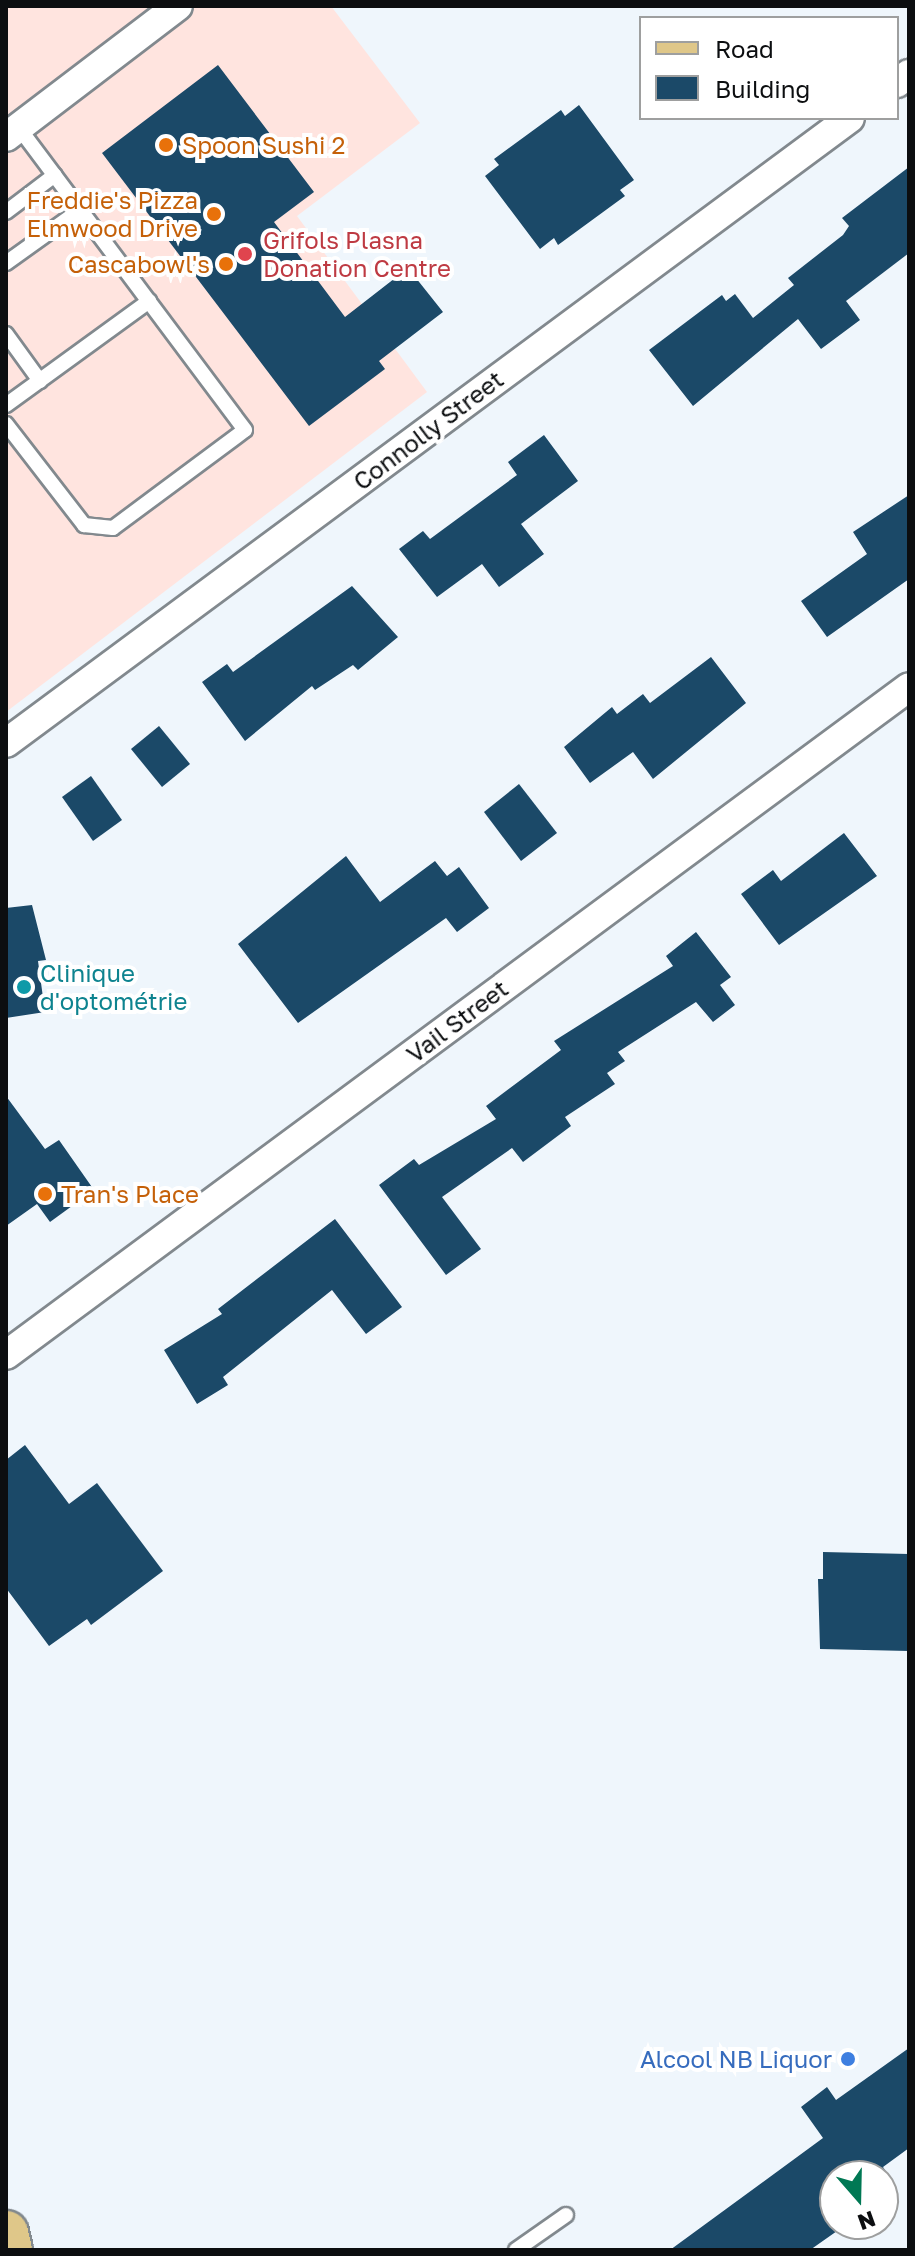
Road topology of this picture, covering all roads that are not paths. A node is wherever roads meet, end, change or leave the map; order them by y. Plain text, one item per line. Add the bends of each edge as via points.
1 (178, 6) edge
2 (847, 120) edge
3 (12, 133) edge
4 (55, 175) junction
5 (80, 210) junction
6 (6, 212) edge
7 (6, 263) edge
8 (149, 301) junction
9 (6, 334) edge
10 (40, 381) junction
11 (6, 405) edge
12 (6, 424) edge
13 (909, 687) edge
14 (6, 743) edge
15 (6, 1355) edge
16 (566, 2215) dead end
17 (6, 2233) edge
18 (10, 2250) edge
19 (516, 2250) edge

1 - 3 street
2 - 14 street, Connolly Street
3 - 4 lane
4 - 5 lane
4 - 6 lane
5 - 7 lane
5 - 8 lane
8 - 10 lane
8 - 12 lane via 245,430 113,528 84,525
9 - 10 lane
10 - 11 lane
13 - 15 street, Vail Street
16 - 19 lane
17 - 18 main road

